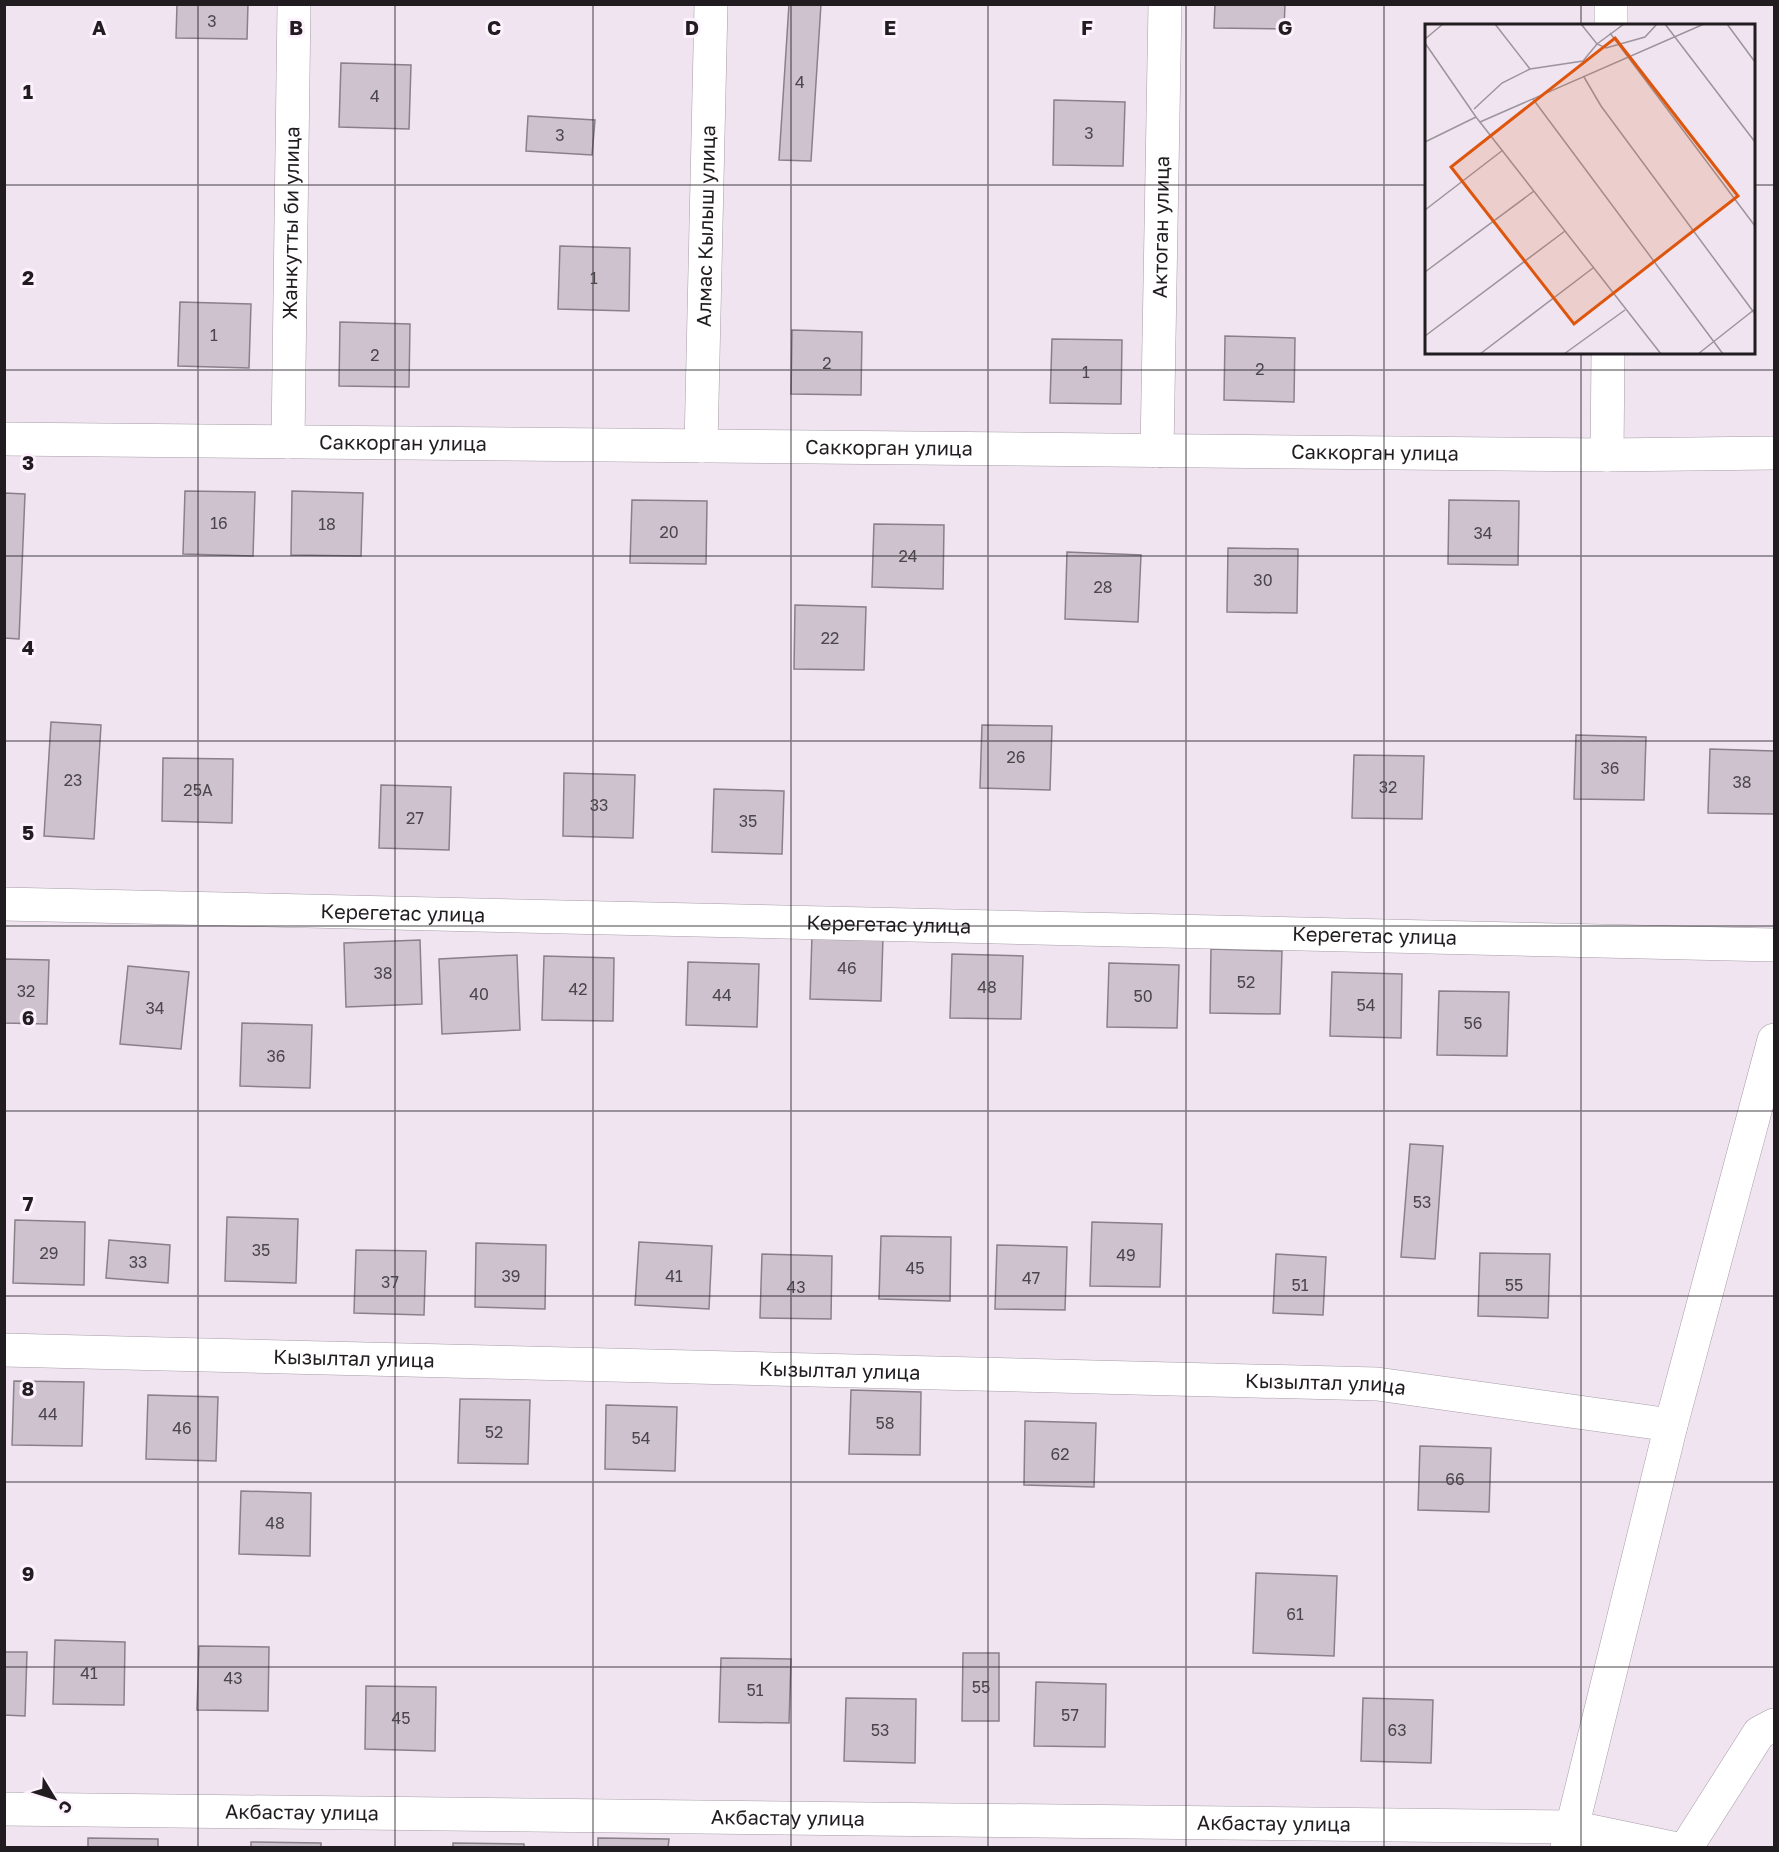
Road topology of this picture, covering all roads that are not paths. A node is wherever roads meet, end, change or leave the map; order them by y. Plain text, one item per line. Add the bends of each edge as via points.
1 (294, 4) edge
2 (711, 4) edge
3 (1165, 4) edge
4 (1611, 4) edge
5 (1611, 24) edge
6 (1608, 354) edge
7 (4, 439) edge
8 (288, 442) junction
9 (701, 446) junction
10 (1157, 451) junction
11 (1774, 453) edge
12 (1607, 455) junction
13 (4, 904) edge
14 (1774, 945) edge
15 (1774, 1040) edge
16 (4, 1350) edge
17 (1671, 1425) junction
18 (1774, 1725) edge
19 (4, 1809) edge
20 (1569, 1837) edge
21 (1672, 1848) edge
22 (1686, 1848) edge

1 - 8 street, Жанкутты би улица
2 - 9 street, Алмас Кылыш улица
3 - 10 street, Актоган улица
4 - 5 street
6 - 12 street
7 - 8 street, Саккорган улица
8 - 9 street, Саккорган улица
9 - 10 street, Саккорган улица
10 - 12 street, Саккорган улица
11 - 12 street, Саккорган улица
13 - 14 street, Керегетас улица
15 - 17 street
16 - 17 street, Кызылтал улица via 1377,1384
17 - 20 street
18 - 22 street via 1759,1733
19 - 20 street, Акбастау улица
20 - 21 street, Акбастау улица

